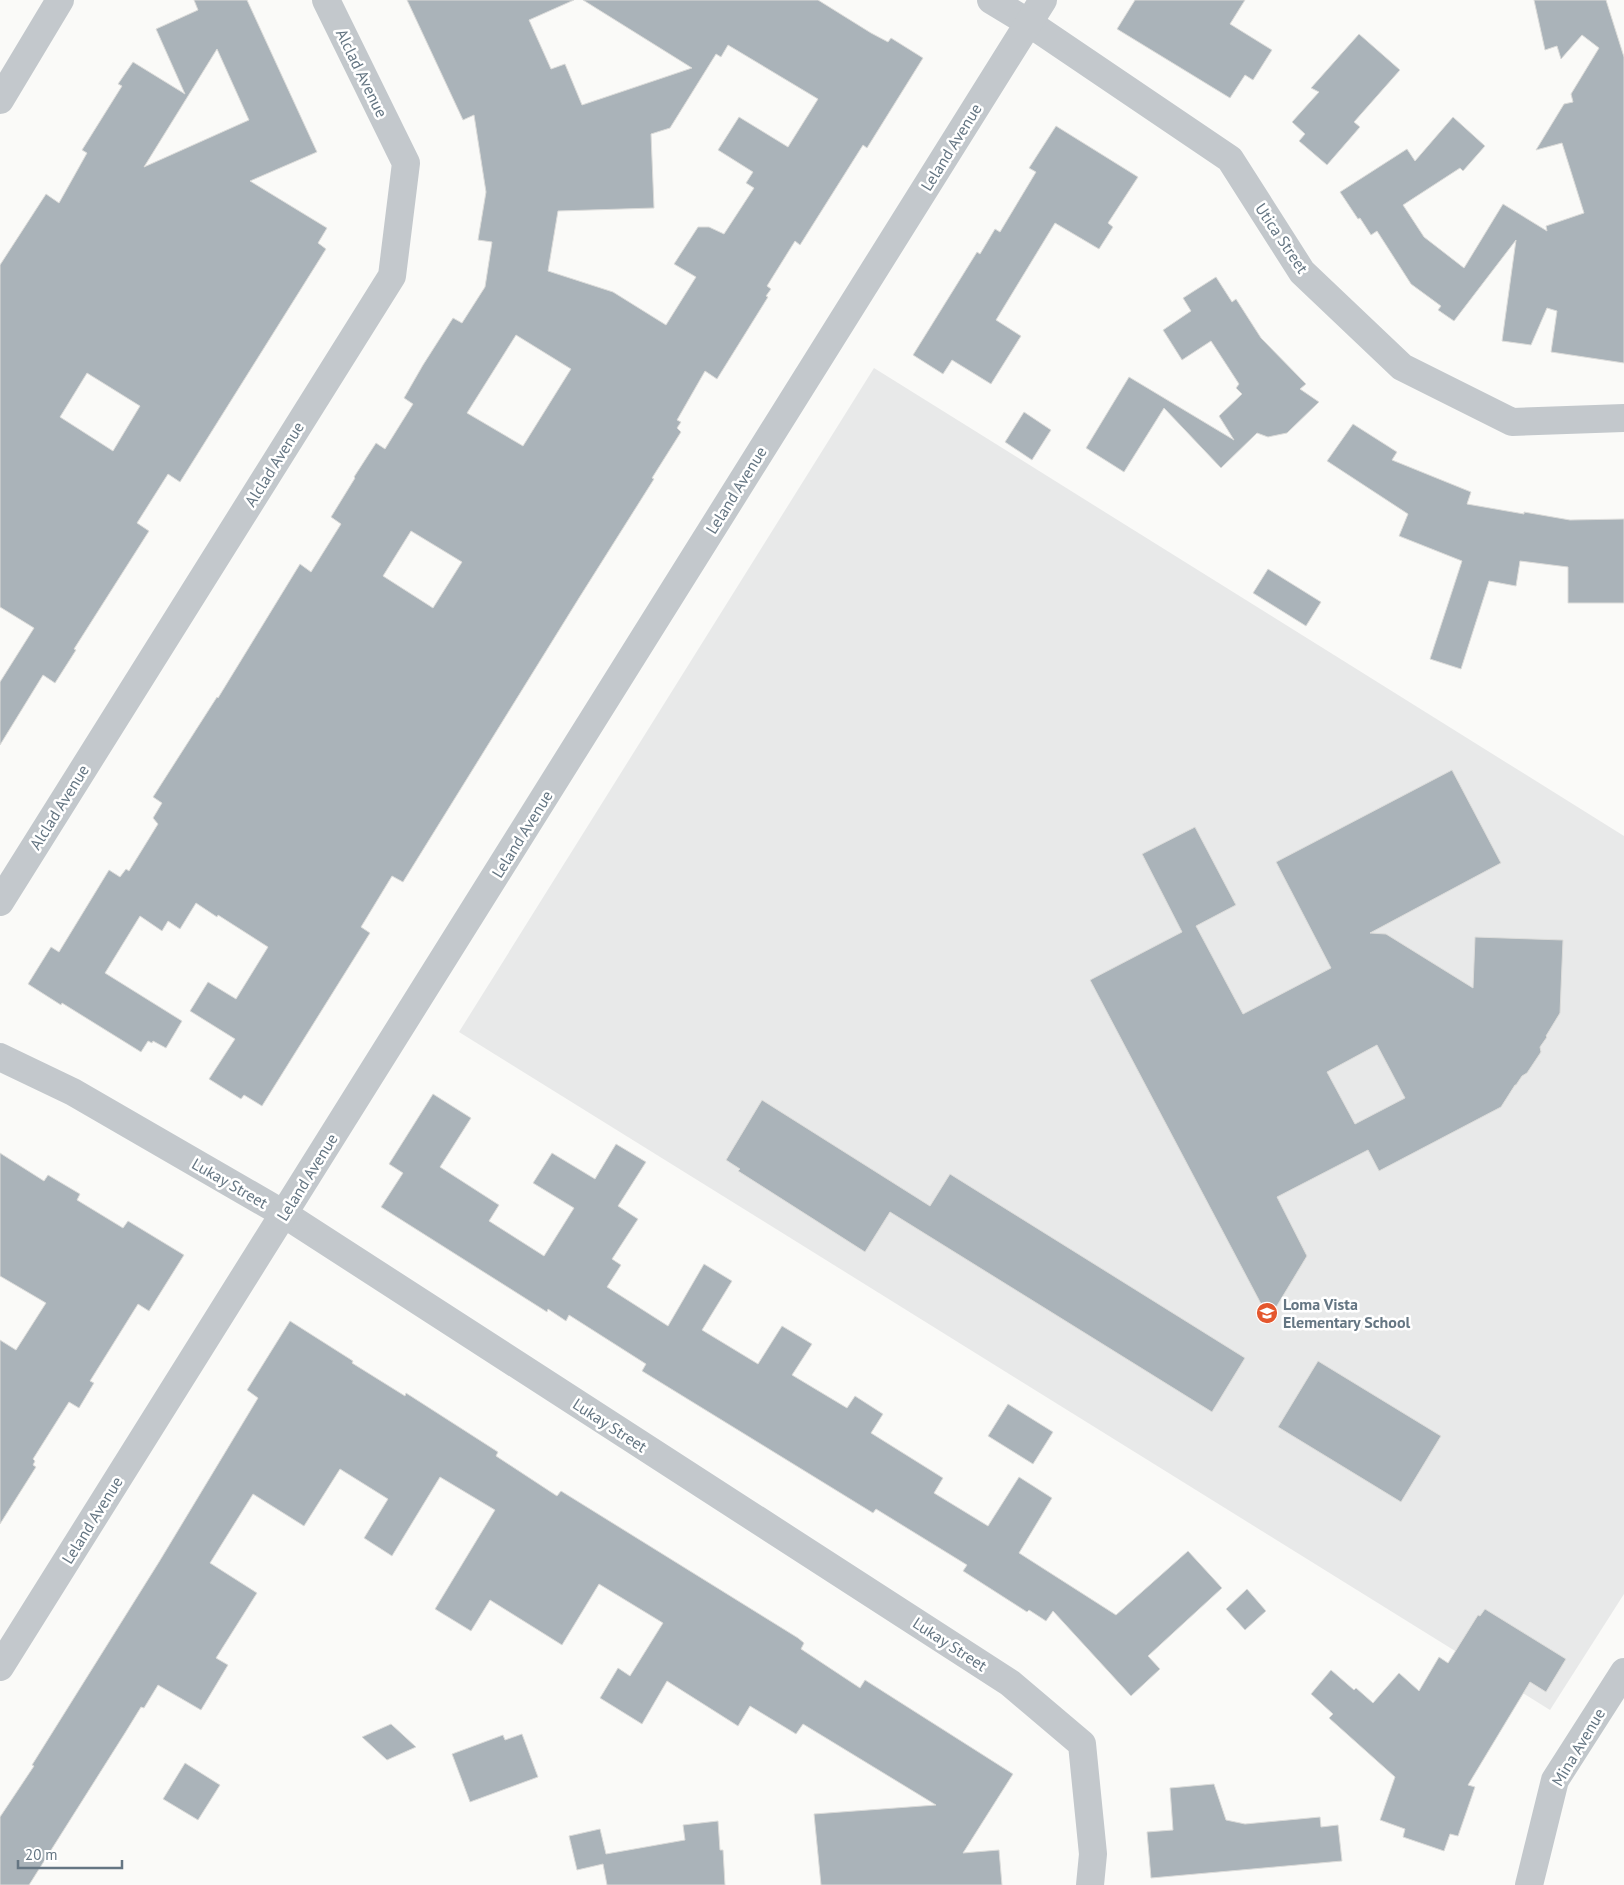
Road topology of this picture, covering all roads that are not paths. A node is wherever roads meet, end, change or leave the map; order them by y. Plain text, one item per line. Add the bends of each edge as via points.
1 (60, 0) edge
2 (326, 0) edge
3 (991, 0) edge
4 (1043, 0) edge
5 (1029, 23) junction
6 (0, 100) edge
7 (1624, 418) edge
8 (0, 902) edge
9 (0, 1058) edge
10 (284, 1214) junction
11 (0, 1667) edge
12 (1624, 1672) edge
13 (1090, 1885) edge
14 (1529, 1885) edge

1 - 6 street
2 - 8 street, Alclad Avenue via 406,163 392,276
3 - 5 street, Utica Street
4 - 5 street, Leland Avenue
5 - 7 street, Utica Street via 1230,159 1302,272 1402,367 1512,422
5 - 10 street, Leland Avenue
9 - 10 street, Lukay Street via 73,1092
10 - 11 street, Leland Avenue
10 - 13 street, Lukay Street via 1010,1683 1082,1744 1093,1854
12 - 14 street, Mina Avenue via 1555,1780

